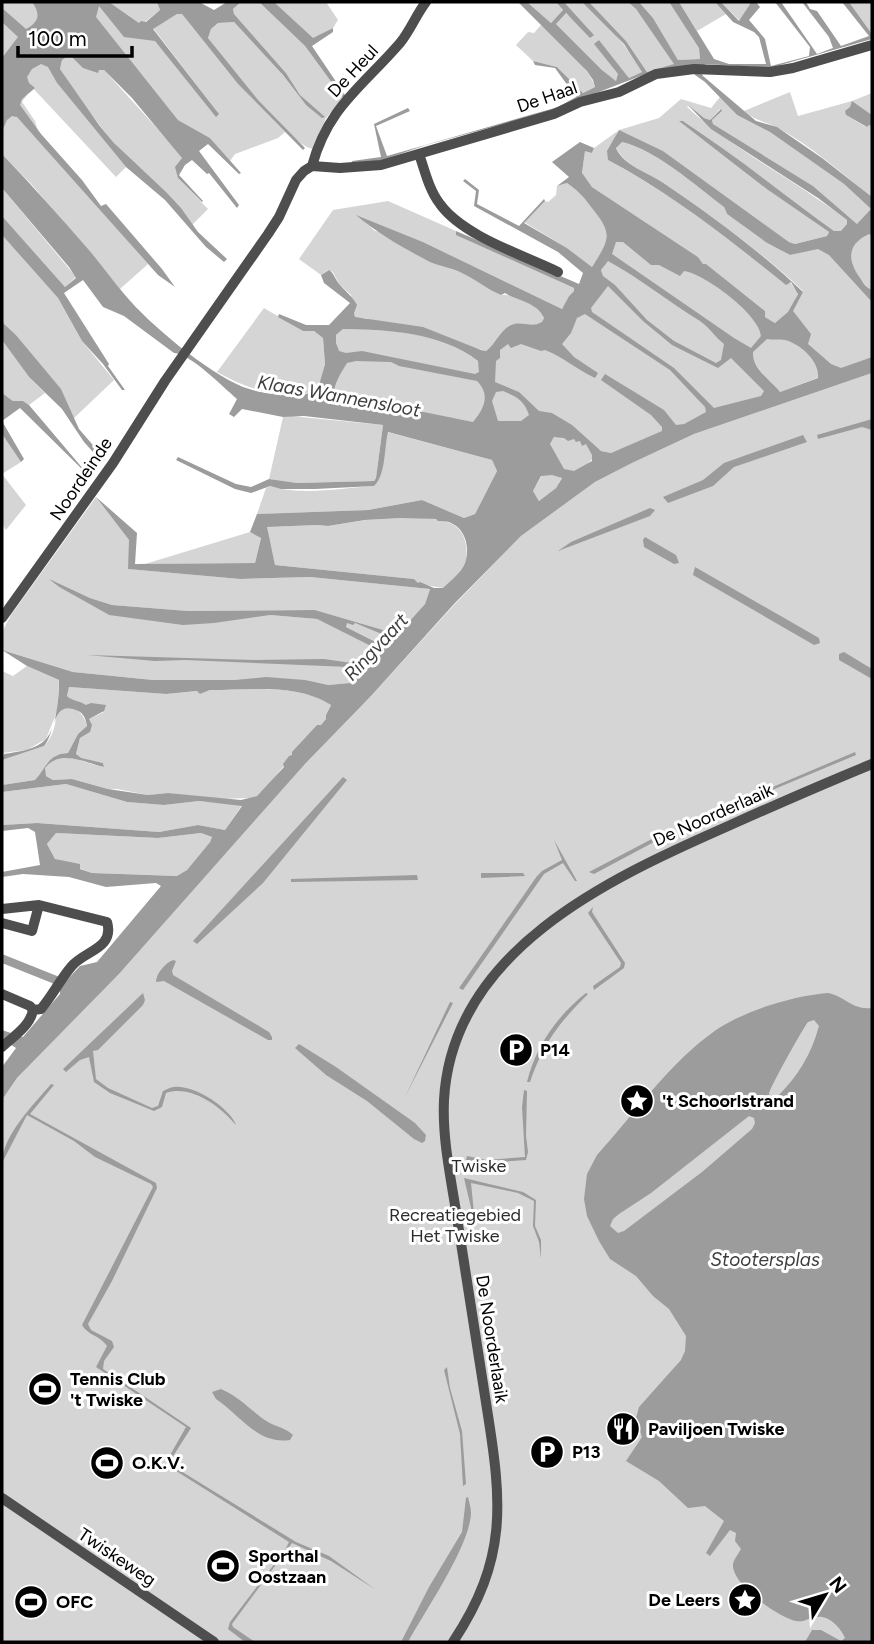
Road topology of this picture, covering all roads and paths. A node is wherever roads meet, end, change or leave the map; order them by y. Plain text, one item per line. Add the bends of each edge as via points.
1 (426, 2) edge
2 (872, 45) edge
3 (419, 154) junction
4 (312, 166) junction
5 (558, 272) dead end
6 (2, 618) edge
7 (872, 764) edge
8 (39, 905) junction
9 (2, 909) edge
10 (2, 923) edge
11 (2, 994) edge
12 (33, 1010) junction
13 (4, 1045) edge
14 (2, 1498) edge
15 (214, 1642) edge
16 (453, 1642) edge

1 - 4 street, De Heul via 402,40 333,116
2 - 3 street, De Haal via 770,72 694,69 656,74 554,114
3 - 4 street, De Haal via 360,168
3 - 5 street via 429,186 457,223
4 - 6 street, Noordeinde via 296,180 268,234
7 - 16 street, De Noorderlaaik via 655,858 591,893 513,954 467,1017 446,1083 444,1114 497,1475 498,1522 482,1590
8 - 9 street
8 - 10 street via 32,931
8 - 12 street via 107,922 109,928 100,948 77,960 41,1009
11 - 12 street
12 - 13 street via 33,1016
14 - 15 street, Twiskeweg

